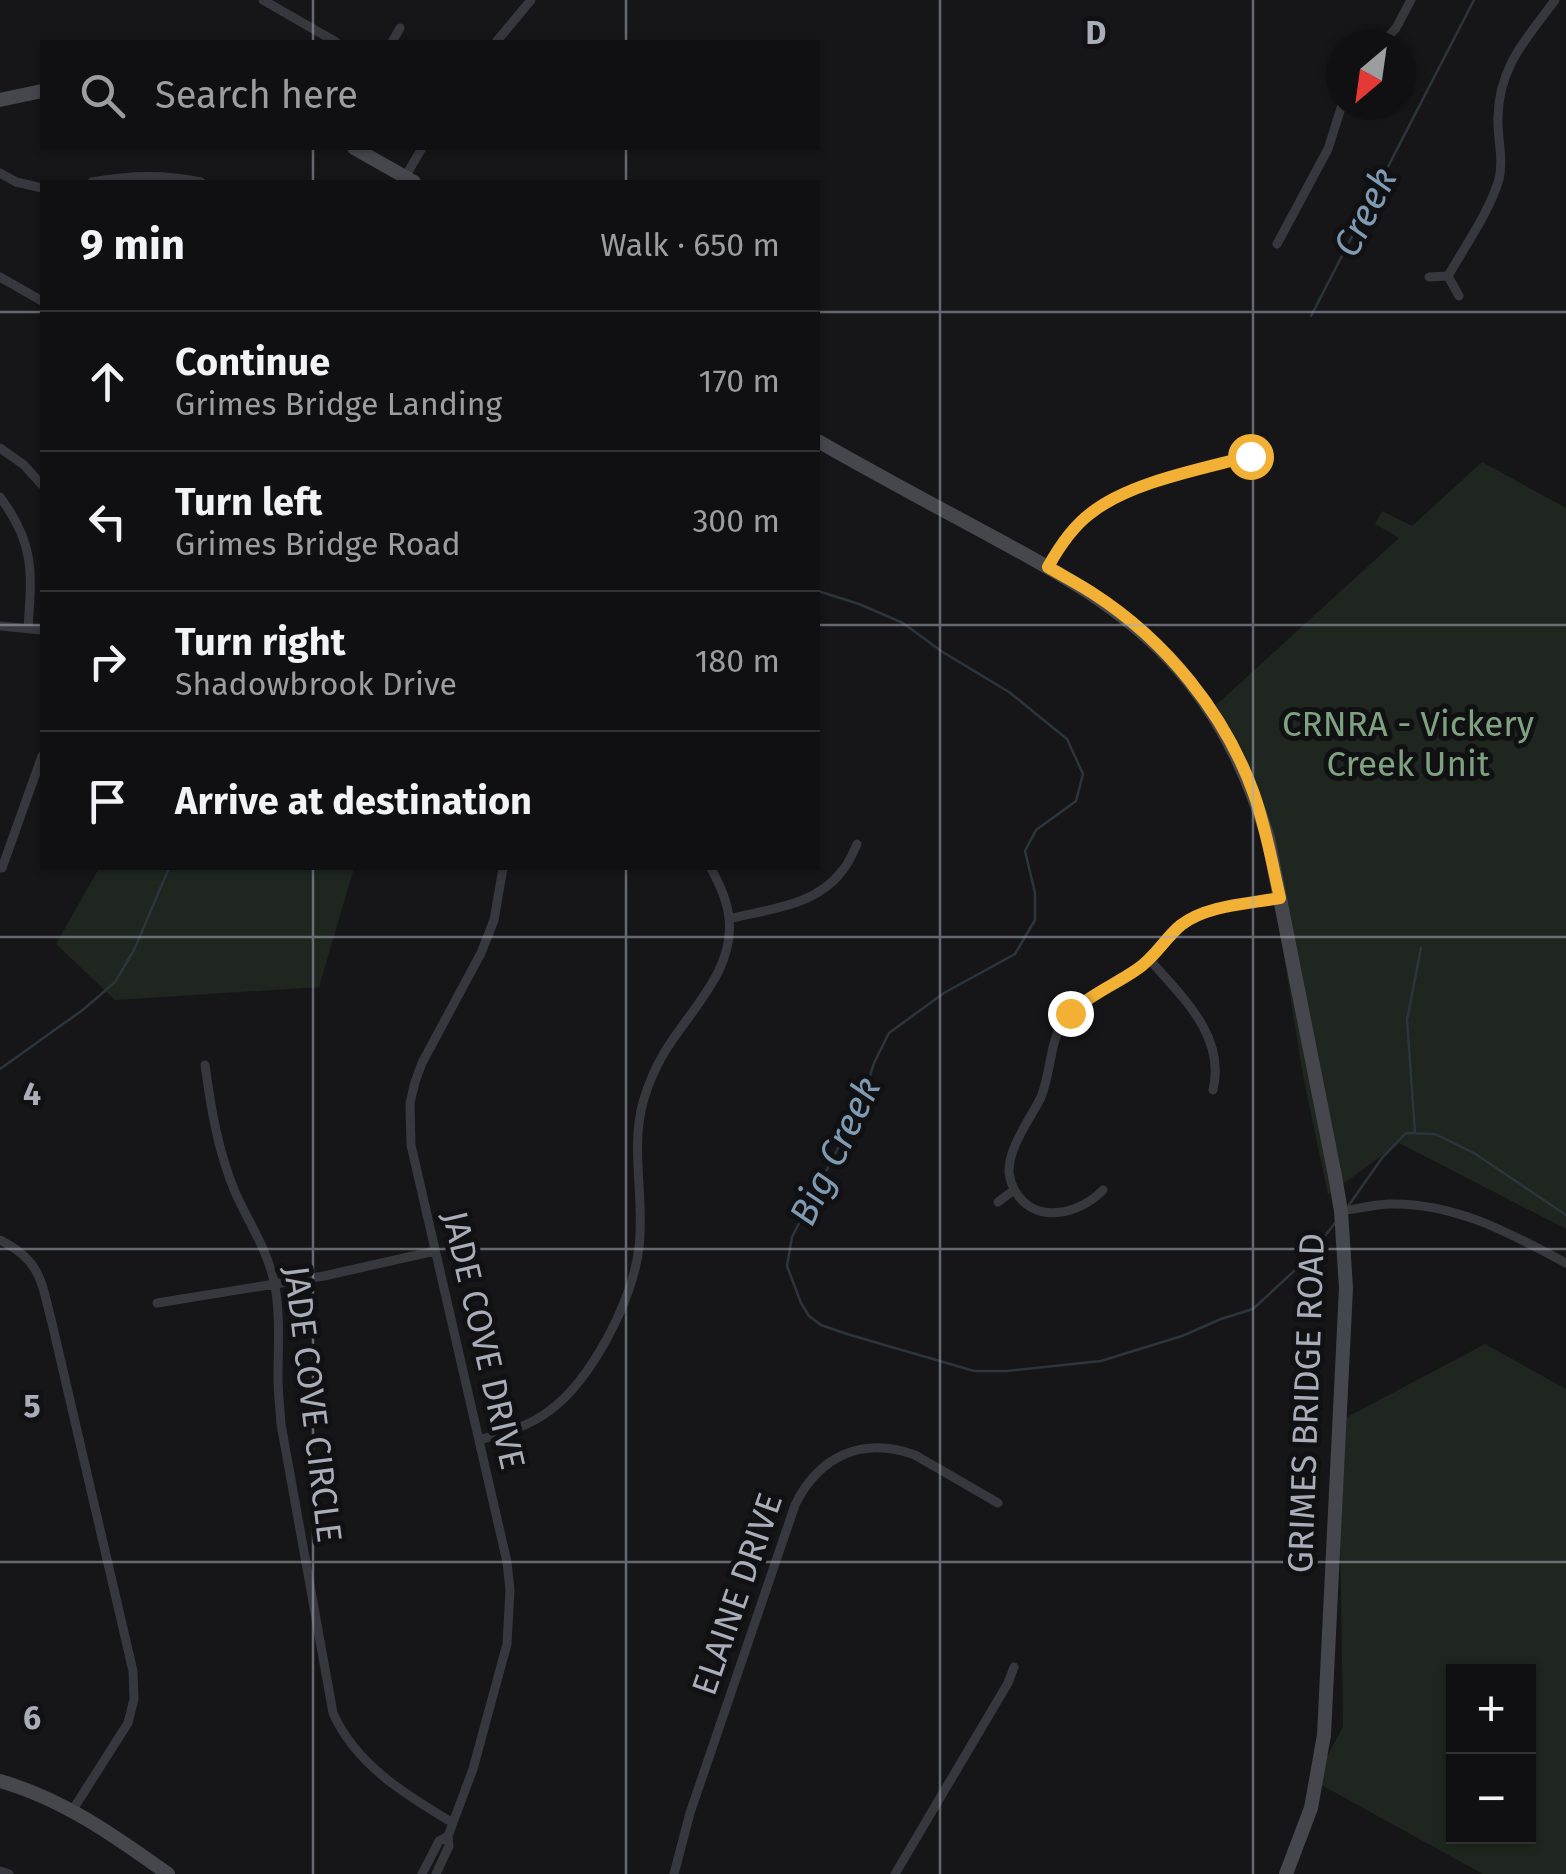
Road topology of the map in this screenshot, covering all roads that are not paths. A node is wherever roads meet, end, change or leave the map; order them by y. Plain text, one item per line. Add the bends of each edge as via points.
1 (263, 0) edge
2 (531, 0) edge
3 (1410, 0) edge
4 (1555, 0) edge
5 (400, 28) dead end
6 (1394, 30) edge
7 (333, 40) edge
8 (393, 40) edge
9 (498, 40) edge
10 (40, 91) edge
11 (0, 100) edge
12 (1337, 120) edge
13 (358, 150) edge
14 (421, 150) edge
15 (0, 173) edge
16 (114, 180) edge
17 (186, 180) edge
18 (410, 180) edge
19 (40, 188) edge
20 (1277, 244) dead end
21 (1429, 276) dead end
22 (1448, 276) junction
23 (0, 278) edge
24 (1460, 296) dead end
25 (40, 300) edge
26 (820, 442) edge
27 (0, 448) edge
28 (1250, 456) dead end
29 (40, 483) edge
30 (0, 497) edge
31 (1048, 567) junction
32 (0, 626) edge
33 (28, 628) junction
34 (40, 630) edge
35 (40, 762) edge
36 (857, 844) dead end
37 (0, 868) edge
38 (503, 870) edge
39 (712, 870) edge
40 (1280, 898) junction
41 (729, 919) junction
42 (1150, 960) junction
43 (205, 1065) dead end
44 (1213, 1090) dead end
45 (1014, 1190) junction
46 (1103, 1190) dead end
47 (998, 1202) dead end
48 (1341, 1211) junction
49 (0, 1240) edge
50 (435, 1250) junction
51 (1566, 1263) edge
52 (274, 1284) junction
53 (157, 1303) dead end
54 (479, 1440) junction
55 (998, 1503) dead end
56 (1014, 1666) dead end
57 (0, 1781) edge
58 (72, 1811) junction
59 (453, 1823) junction
60 (448, 1836) junction
61 (0, 1871) edge
62 (9, 1874) edge
63 (168, 1874) edge
64 (422, 1874) edge
65 (436, 1874) edge
66 (674, 1874) edge
67 (895, 1874) edge
68 (1286, 1874) edge

1 - 7 street
2 - 9 street
3 - 6 street
4 - 22 street via 1508,67 1499,103 1498,183
5 - 8 street
10 - 11 street
12 - 20 street
13 - 18 street
14 - 18 street
15 - 19 street
16 - 17 street
21 - 22 street
22 - 24 street
23 - 25 street
26 - 31 street, GRIMES BRIDGE ROAD
27 - 29 street
28 - 31 street via 1110,500 1074,528
30 - 33 street via 29,550
31 - 40 street, GRIMES BRIDGE ROAD via 1134,624 1206,703 1252,790
32 - 33 street
33 - 34 street
35 - 37 street
36 - 41 street via 844,870 818,894
38 - 50 street, JADE COVE DRIVE via 481,953 422,1064 410,1103 411,1144
39 - 41 street
40 - 42 street via 1195,917
40 - 48 street, GRIMES BRIDGE ROAD
41 - 54 street via 720,968 663,1054 643,1101 636,1148 639,1247 622,1308 564,1400 528,1424
42 - 44 street via 1205,1029 1216,1067
42 - 45 street via 1081,1003 1061,1024 1043,1093 1011,1157
43 - 52 street, JADE COVE CIRCLE via 222,1159
45 - 46 street via 1031,1208 1054,1214 1088,1203
45 - 47 street
48 - 51 street via 1389,1204 1442,1210 1478,1219
48 - 68 street, GRIMES BRIDGE ROAD via 1346,1288 1324,1735 1311,1808
49 - 58 street via 26,1256 39,1275 133,1671 128,1723
50 - 52 street
50 - 54 street, JADE COVE DRIVE
52 - 53 street
52 - 59 street, JADE COVE CIRCLE via 282,1424 333,1713 348,1742 380,1774
54 - 59 street, JADE COVE DRIVE via 506,1562 510,1620
55 - 66 street, ELAINE DRIVE via 915,1455 886,1447 837,1457 804,1486
56 - 67 street
57 - 58 street
58 - 63 street
59 - 60 street, JADE COVE DRIVE
60 - 64 street, JADE COVE DRIVE via 438,1841
60 - 65 street, JADE COVE DRIVE
61 - 62 street

